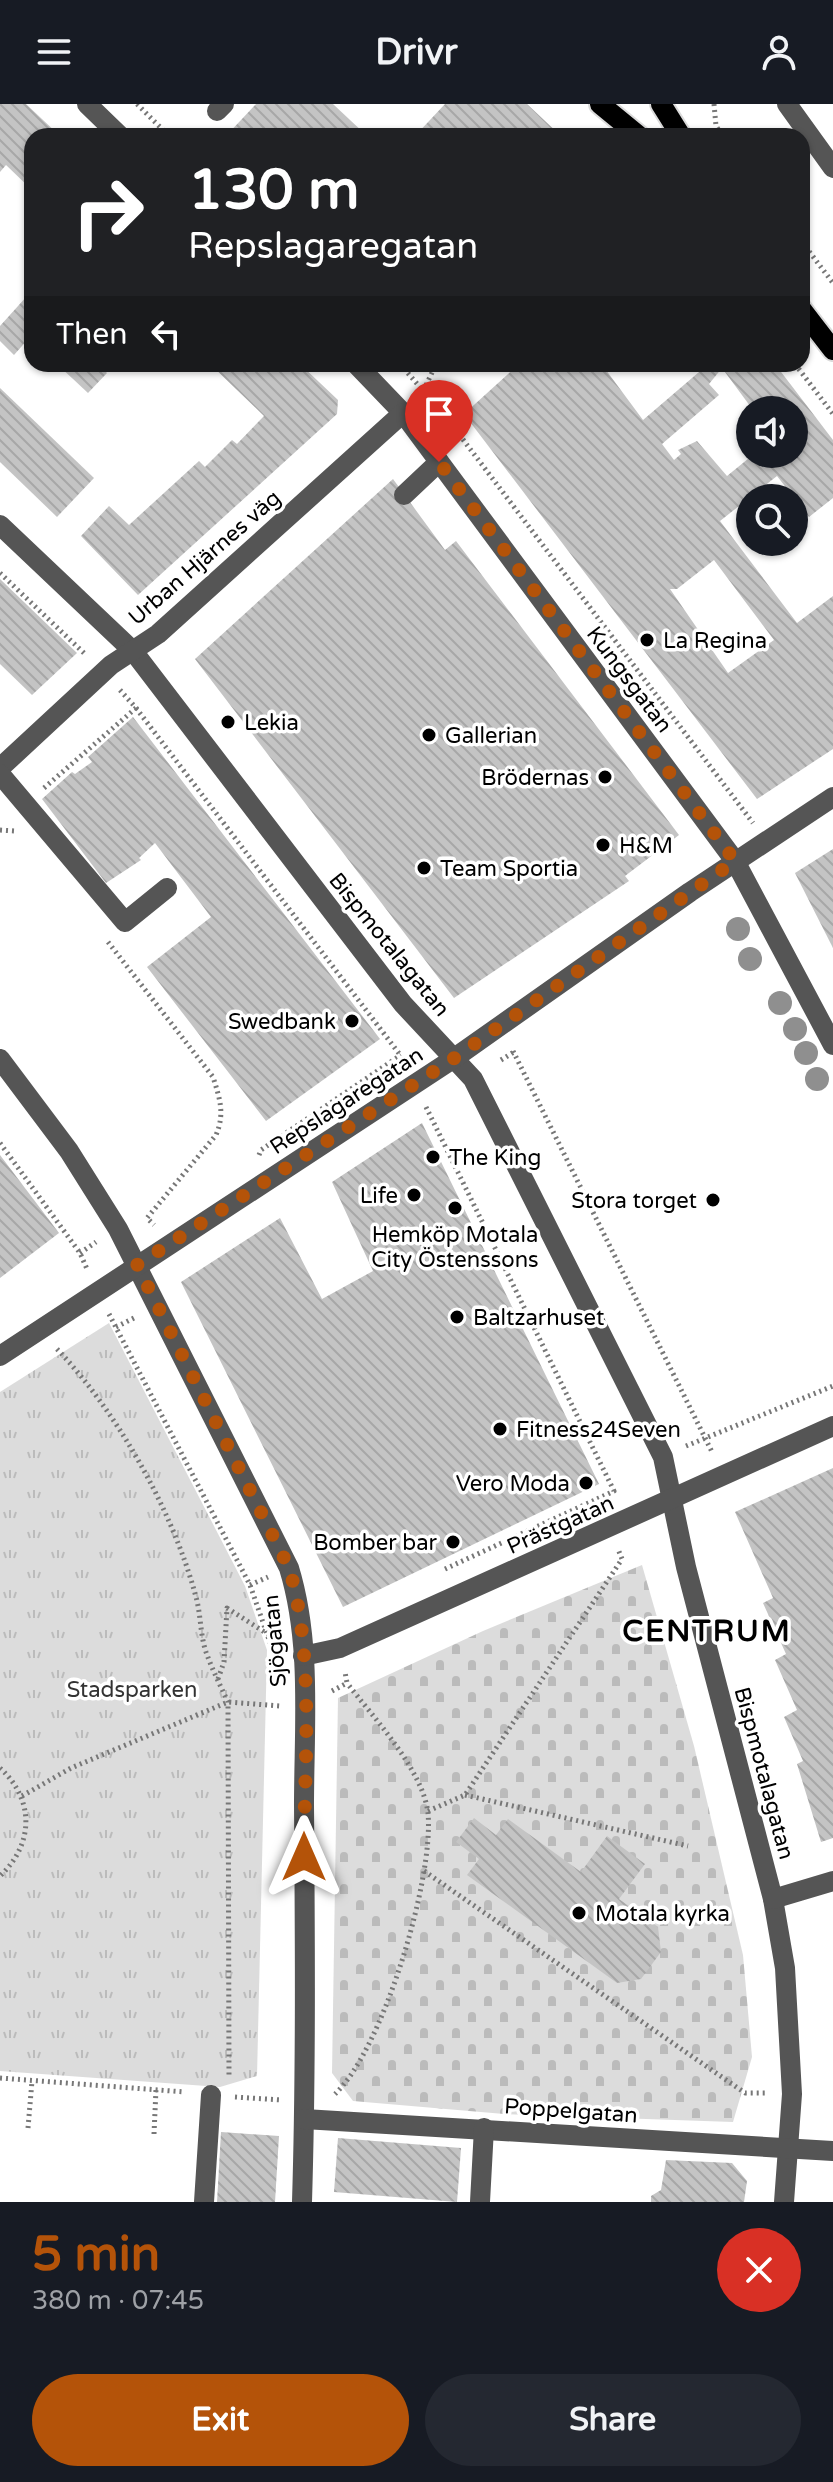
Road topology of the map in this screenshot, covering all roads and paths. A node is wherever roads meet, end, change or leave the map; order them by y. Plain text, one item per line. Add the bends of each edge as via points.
1 (87, 104) edge
2 (137, 104) edge
3 (600, 104) edge
4 (661, 104) edge
5 (714, 104) edge
6 (716, 126) joint
7 (112, 128) edge
8 (161, 128) edge
9 (629, 128) edge
10 (676, 128) edge
11 (714, 128) edge
12 (810, 137) edge
13 (833, 168) edge
14 (810, 253) edge
15 (833, 283) edge
16 (810, 320) edge
17 (833, 350) edge
18 (364, 372) edge
19 (407, 372) edge
20 (433, 372) edge
21 (801, 372) edge
22 (425, 393) junction
23 (403, 413) junction
24 (833, 414) edge
25 (452, 425) dead end
26 (439, 462) junction
27 (404, 495) dead end
28 (0, 525) edge
29 (0, 573) edge
30 (133, 651) junction
31 (96, 664) junction
32 (78, 667) dead end
33 (136, 708) junction
34 (0, 771) edge
35 (833, 797) edge
36 (26, 804) junction
37 (0, 830) edge
38 (25, 835) dead end
39 (766, 841) junction
40 (735, 861) junction
41 (167, 888) dead end
42 (100, 932) dead end
43 (501, 1026) junction
44 (833, 1045) edge
45 (401, 1055) dead end
46 (0, 1059) edge
47 (453, 1059) junction
48 (415, 1113) dead end
49 (0, 1143) edge
50 (164, 1223) dead end
51 (137, 1265) junction
52 (97, 1291) junction
53 (110, 1315) junction
54 (96, 1323) dead end
55 (69, 1339) dead end
56 (0, 1356) edge
57 (833, 1386) edge
58 (833, 1426) edge
59 (705, 1437) junction
60 (663, 1457) junction
61 (723, 1473) junction
62 (670, 1498) junction
63 (610, 1528) junction
64 (270, 1636) junction
65 (303, 1656) junction
66 (278, 1668) dead end
67 (218, 1680) junction
68 (347, 1683) dead end
69 (279, 1693) dead end
70 (228, 1702) junction
71 (0, 1768) edge
72 (465, 1795) junction
73 (22, 1796) junction
74 (428, 1811) junction
75 (688, 1846) dead end
76 (424, 1871) junction
77 (0, 1876) edge
78 (833, 1881) edge
79 (773, 1899) junction
80 (0, 2078) edge
81 (32, 2081) junction
82 (156, 2089) junction
83 (792, 2094) junction
84 (220, 2096) junction
85 (306, 2097) junction
86 (304, 2119) junction
87 (28, 2128) dead end
88 (484, 2128) junction
89 (154, 2134) dead end
90 (789, 2151) junction
91 (833, 2151) edge
92 (204, 2202) edge
93 (302, 2202) edge
94 (480, 2202) edge
95 (784, 2202) edge

1 - 7 street
2 - 8 path
3 - 9 main road
4 - 10 main road
5 - 6 path
6 - 11 path
12 - 13 street
14 - 15 path
16 - 17 main road
18 - 23 street, Kungsgatan
19 - 22 path
20 - 22 path
21 - 24 path
22 - 23 path
23 - 26 street, Kungsgatan
23 - 30 street, Urban Hjärnes väg
25 - 39 path
26 - 27 street
26 - 40 street, Kungsgatan
28 - 30 street, Bispmotalagatan
29 - 31 path
30 - 31 street, Urban Hjärnes väg
30 - 47 street, Bispmotalagatan via 403,1004
31 - 32 path
31 - 33 path
31 - 34 street, Urban Hjärnes väg
33 - 36 path
33 - 45 path
34 - 36 street
35 - 39 street, Repslagaregatan
36 - 41 street via 125,922
37 - 38 path
39 - 40 street, Repslagaregatan
40 - 43 street, Repslagaregatan
40 - 44 street, Kungsgatan
42 - 50 path via 213,1077 221,1101 216,1135 147,1218 156,1227
43 - 47 street, Repslagaregatan
43 - 59 path
46 - 51 street, Sjögatan via 100,1197
47 - 51 street, Repslagaregatan
47 - 60 street, Bispmotalagatan via 473,1079 505,1137
48 - 63 path via 428,1105 614,1491 597,1499
49 - 52 path via 80,1253
51 - 52 street, Repslagaregatan
51 - 65 street, Sjögatan via 289,1568
52 - 53 path
52 - 56 street, Repslagaregatan
53 - 54 path
53 - 64 path via 250,1585
55 - 67 path via 56,1347 123,1430 179,1548
57 - 59 path
58 - 61 street, Prästgatan
59 - 60 path
59 - 61 path
60 - 62 street, Bispmotalagatan
61 - 62 street, Prästgatan
62 - 63 street, Prästgatan
62 - 79 street, Bispmotalagatan
63 - 65 street, Prästgatan via 340,1648
63 - 72 path via 622,1559
64 - 66 path
64 - 67 path via 227,1608
65 - 85 street, Sjögatan
67 - 70 path
68 - 74 path via 409,1766
69 - 70 path via 280,1706
70 - 73 path via 71,1768
70 - 84 path
71 - 73 path
72 - 74 path
72 - 75 path
73 - 77 path via 27,1822 22,1847
74 - 76 path
76 - 83 path via 745,2093
76 - 85 path via 412,1934 374,2028 336,2093
78 - 79 street
79 - 83 street, Bispmotalagatan via 785,1968
80 - 81 path
81 - 82 path
81 - 87 path
82 - 84 path
82 - 89 path
83 - 90 street, Bispmotalagatan
84 - 85 path
84 - 92 street
85 - 86 street, Sjögatan
86 - 88 street, Poppelgatan
86 - 93 street, Sjögatan
88 - 90 street, Poppelgatan
88 - 94 street
90 - 91 street, Poppelgatan
90 - 95 street, Bispmotalagatan

